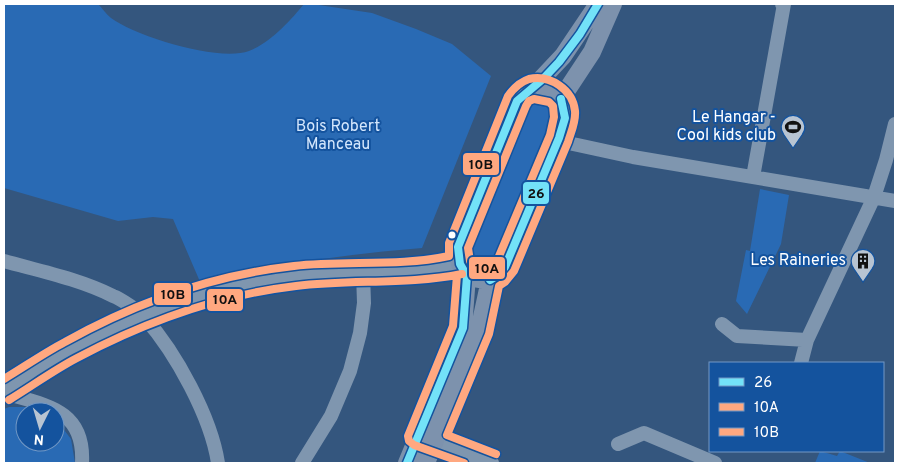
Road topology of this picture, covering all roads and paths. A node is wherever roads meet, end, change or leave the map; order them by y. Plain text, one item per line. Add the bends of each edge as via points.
1 (598, 4) edge
2 (613, 4) edge
3 (782, 4) edge
4 (532, 89) junction
5 (561, 99) junction
6 (895, 124) edge
7 (559, 138) junction
8 (753, 177) junction
9 (874, 197) junction
10 (895, 201) edge
11 (4, 261) edge
12 (464, 270) junction
13 (363, 273) junction
14 (490, 280) junction
15 (143, 316) junction
16 (722, 324) dead end
17 (807, 340) junction
18 (801, 362) edge
19 (4, 392) edge
20 (426, 438) junction
21 (618, 444) dead end
22 (697, 460) edge
23 (82, 463) edge
24 (218, 463) edge
25 (302, 463) edge
26 (407, 463) edge
27 (426, 463) edge
28 (492, 463) edge
29 (714, 463) edge

1 - 4 main road via 563,56
2 - 5 main road via 592,52
3 - 8 street
4 - 5 main road via 553,92
4 - 12 main road via 516,101 458,247
5 - 7 main road via 565,118
6 - 9 street
7 - 8 street via 633,157
7 - 14 main road via 505,267
8 - 9 street
9 - 10 street
9 - 17 street
11 - 15 street via 115,296
12 - 13 street
12 - 14 main road via 479,280
12 - 20 main road via 463,328
13 - 15 street via 295,276 225,288
13 - 25 street via 360,333 350,370 331,416
14 - 20 main road via 479,331
15 - 19 street via 80,344
15 - 24 street via 185,375 215,442
16 - 17 street via 737,336
17 - 18 street
19 - 23 street via 39,402 61,413 74,427 82,445
20 - 26 main road
20 - 27 main road
20 - 28 street
21 - 22 street via 644,433
22 - 29 street

